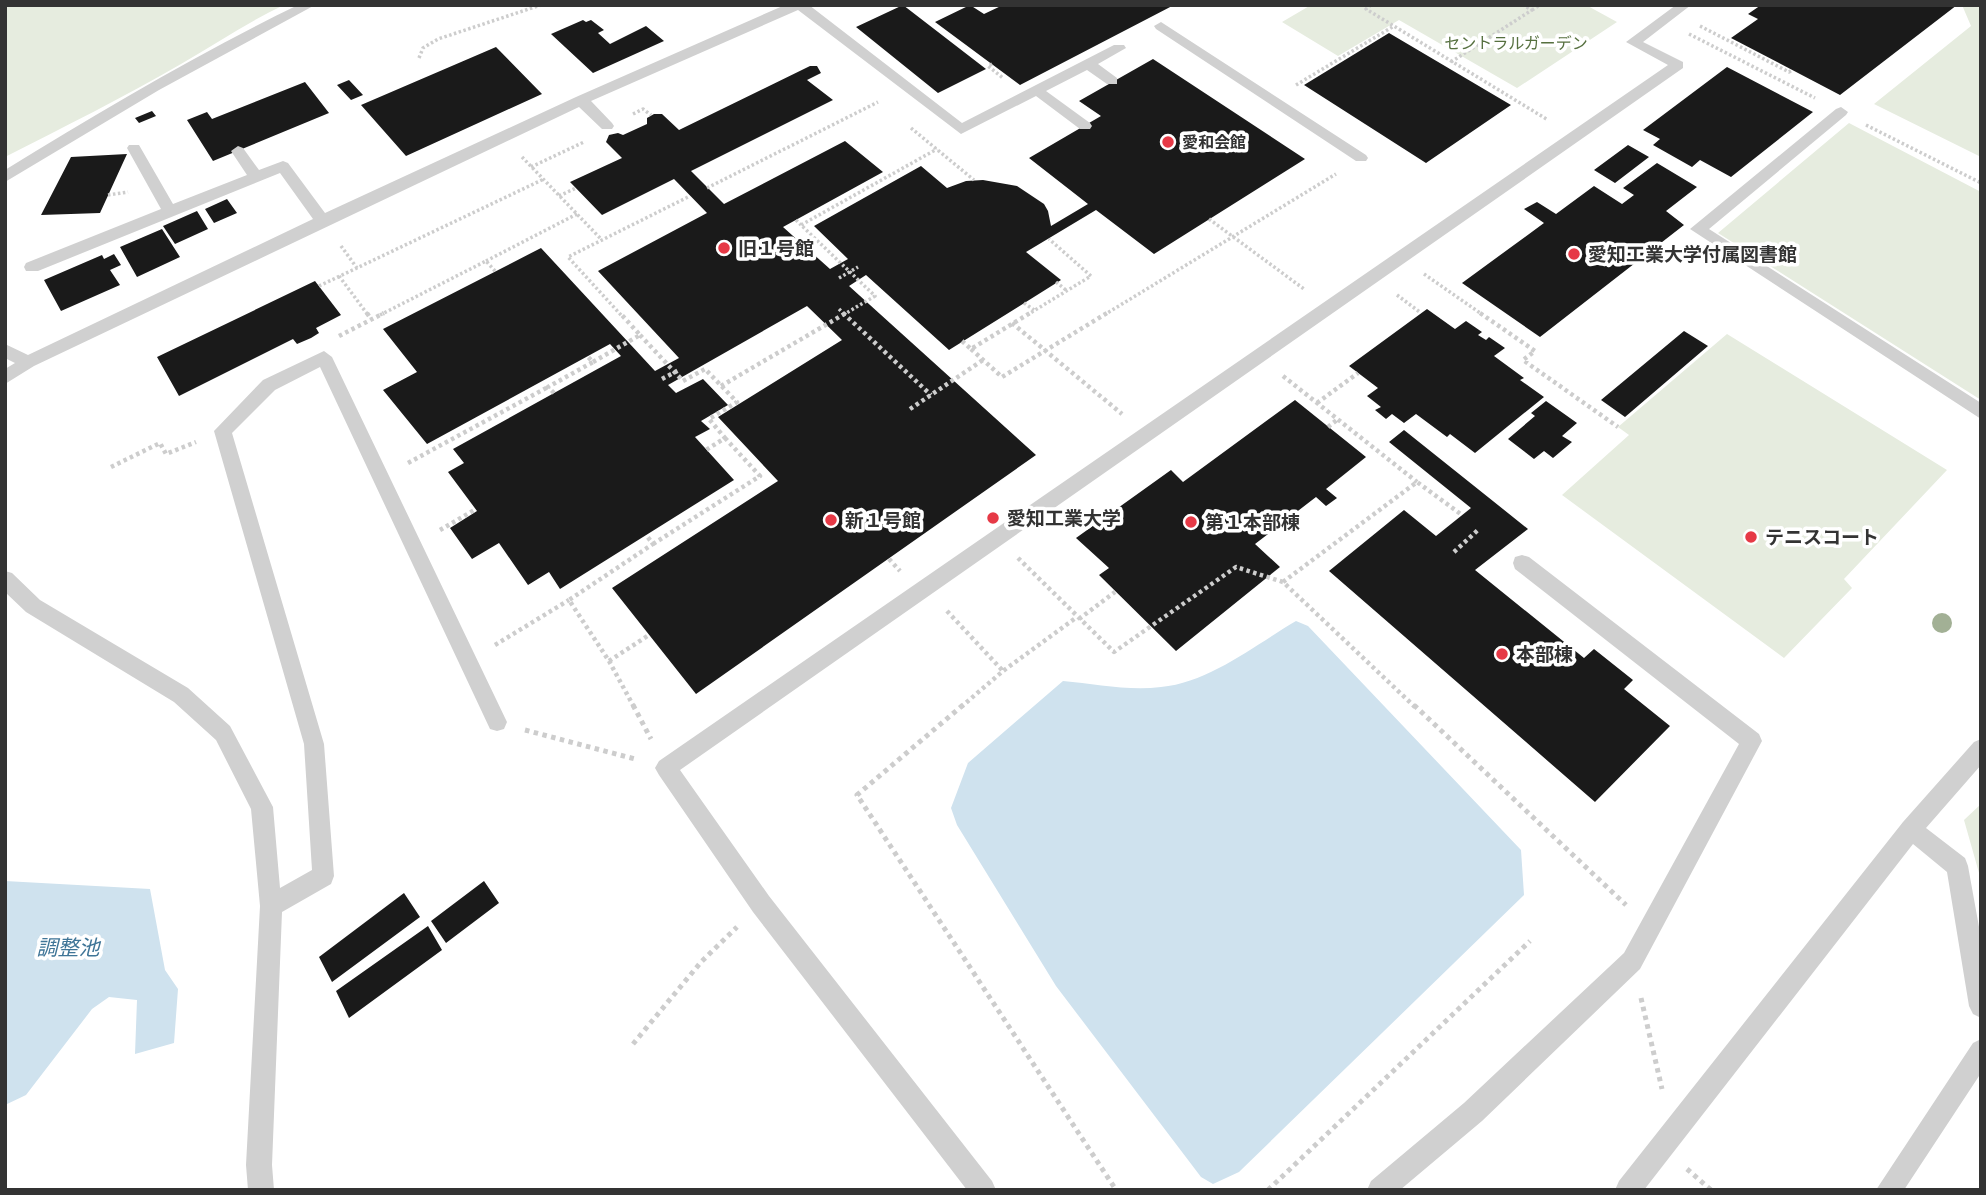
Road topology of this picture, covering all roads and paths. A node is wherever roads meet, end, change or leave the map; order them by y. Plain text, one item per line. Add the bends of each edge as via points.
1 (309, 5) edge
2 (541, 5) edge
3 (799, 5) edge
4 (1371, 5) edge
5 (1523, 5) edge
6 (1540, 5) edge
7 (1680, 9) edge
8 (1532, 10) junction
9 (1161, 26) dead end
10 (1394, 26) junction
11 (1119, 48) dead end
12 (1222, 52) dead end
13 (419, 58) dead end
14 (1209, 59) junction
15 (1451, 62) junction
16 (1088, 64) junction
17 (1792, 70) dead end
18 (1112, 81) dead end
19 (1037, 90) junction
20 (1271, 99) junction
21 (580, 100) junction
22 (878, 102) dead end
23 (1841, 112) dead end
24 (607, 126) dead end
25 (1085, 126) dead end
26 (503, 136) junction
27 (1576, 136) junction
28 (594, 137) dead end
29 (134, 148) dead end
30 (937, 149) dead end
31 (238, 151) dead end
32 (1361, 158) joint
33 (531, 167) junction
34 (5, 177) edge
35 (256, 177) junction
36 (544, 179) junction
37 (576, 188) dead end
38 (706, 188) dead end
39 (860, 192) junction
40 (559, 195) junction
41 (690, 196) dead end
42 (866, 197) dead end
43 (170, 212) junction
44 (577, 214) junction
45 (1209, 219) dead end
46 (796, 220) dead end
47 (323, 222) junction
48 (800, 225) junction
49 (1234, 237) junction
50 (1049, 239) dead end
51 (601, 240) junction
52 (345, 252) dead end
53 (1400, 258) junction
54 (485, 261) junction
55 (32, 267) dead end
56 (858, 267) dead end
57 (357, 268) junction
58 (495, 271) dead end
59 (849, 272) junction
60 (339, 276) junction
61 (839, 278) dead end
62 (1056, 282) dead end
63 (319, 286) dead end
64 (1066, 290) junction
65 (1024, 303) dead end
66 (1328, 307) junction
67 (839, 309) dead end
68 (1034, 310) junction
69 (844, 314) junction
70 (371, 319) junction
71 (1012, 323) junction
72 (640, 335) junction
73 (962, 341) dead end
74 (328, 342) dead end
75 (971, 349) junction
76 (5, 350) edge
77 (1044, 351) junction
78 (588, 357) dead end
79 (1258, 357) junction
80 (983, 360) junction
81 (28, 362) junction
82 (593, 362) junction
83 (677, 371) junction
84 (1358, 373) dead end
85 (5, 378) edge
86 (662, 379) dead end
87 (721, 386) junction
88 (548, 387) junction
89 (554, 393) dead end
90 (932, 395) junction
91 (1317, 403) junction
92 (910, 409) dead end
93 (1981, 412) edge
94 (1338, 419) junction
95 (1328, 427) dead end
96 (1618, 427) dead end
97 (223, 431) junction
98 (1147, 433) junction
99 (725, 438) junction
100 (706, 450) dead end
101 (111, 467) dead end
102 (381, 478) junction
103 (1417, 482) junction
104 (476, 509) dead end
105 (1462, 515) dead end
106 (1479, 529) dead end
107 (646, 535) dead end
108 (998, 538) junction
109 (653, 544) junction
110 (414, 546) junction
111 (1454, 552) dead end
112 (1522, 563) dead end
113 (5, 579) edge
114 (1283, 582) junction
115 (925, 588) junction
116 (1115, 592) dead end
117 (569, 600) junction
118 (1078, 618) junction
119 (649, 635) dead end
120 (468, 661) junction
121 (609, 661) junction
122 (1003, 671) junction
123 (497, 722) joint
124 (1981, 749) edge
125 (666, 768) junction
126 (1911, 830) junction
127 (761, 904) junction
128 (271, 906) junction
129 (1649, 928) junction
130 (1530, 941) dead end
131 (1632, 961) junction
132 (1981, 1006) edge
133 (633, 1044) dead end
134 (1981, 1051) edge
135 (1673, 1134) junction
136 (261, 1190) edge
137 (983, 1190) edge
138 (1116, 1190) edge
139 (1269, 1190) edge
140 (1380, 1190) edge
141 (1628, 1190) edge
142 (1889, 1190) edge

1 - 34 lane via 136,95
2 - 13 path via 438,39 423,48
3 - 19 lane via 961,129
3 - 21 lane
4 - 10 path via 1366,9
5 - 8 path
6 - 8 path
7 - 17 path
7 - 27 lane via 1633,41 1678,65
8 - 15 path
9 - 14 lane
10 - 15 path
10 - 20 path
11 - 16 lane
12 - 14 lane
14 - 20 lane
15 - 27 path
16 - 18 lane
16 - 19 lane
19 - 25 lane
20 - 32 lane
21 - 24 lane
21 - 26 lane
22 - 38 path
23 - 93 lane via 1699,229
26 - 33 path
26 - 47 lane
27 - 53 lane
28 - 33 path
29 - 43 lane
30 - 39 path
31 - 35 lane
32 - 49 path
33 - 36 path
35 - 43 lane
35 - 47 lane via 283,166
36 - 40 path
36 - 57 path
37 - 40 path
39 - 42 path
39 - 48 path
40 - 44 path
41 - 51 path
43 - 55 lane
44 - 51 path
44 - 54 path
45 - 49 path
46 - 48 path
47 - 81 lane
48 - 59 path
49 - 66 path
49 - 77 path
50 - 64 path via 1091,276
51 - 72 path via 568,257
52 - 57 path
53 - 66 lane
53 - 96 path via 1535,351 1523,360
54 - 58 path
54 - 70 path
56 - 59 path
57 - 60 path
59 - 61 path
59 - 69 path via 875,296
60 - 63 path
60 - 70 path
62 - 64 path
64 - 68 path
65 - 68 path
66 - 79 lane
67 - 69 path
68 - 71 path
69 - 87 path
69 - 90 path
70 - 74 path
71 - 75 path
71 - 77 path
72 - 82 path
72 - 83 path
73 - 75 path
75 - 80 path
76 - 81 lane
77 - 80 path via 1002,377
77 - 98 path
78 - 82 path
79 - 91 path
79 - 98 lane
80 - 90 path
81 - 85 lane
82 - 88 path
83 - 86 path
83 - 87 path via 683,381 705,369
84 - 91 path
87 - 99 path via 738,403 709,419
88 - 89 path
88 - 102 path
90 - 92 path
91 - 94 path
94 - 95 path
94 - 103 path
97 - 101 path via 166,454 160,443
97 - 102 lane via 269,385 324,357
97 - 128 lane via 314,744 323,876
98 - 108 lane
99 - 100 path
99 - 109 path via 760,476
102 - 110 lane
103 - 105 path
103 - 114 path
104 - 110 path
106 - 111 path
107 - 109 path
108 - 115 lane
108 - 118 path
109 - 117 path
110 - 120 lane
112 - 129 lane via 1752,741
113 - 128 lane via 33,606 181,695 223,733 262,807
114 - 118 path via 1236,567 1114,652
114 - 129 path
115 - 122 path
115 - 125 lane
116 - 118 path
117 - 120 path
117 - 121 path
118 - 122 path
119 - 121 path
120 - 123 lane
121 - 125 path
122 - 138 path via 857,795
123 - 125 path
124 - 126 lane
125 - 127 lane
126 - 132 lane via 1957,866
126 - 135 lane
127 - 133 path via 701,962
127 - 137 lane
128 - 136 lane
129 - 131 lane
130 - 139 path
131 - 135 path
131 - 140 lane via 1473,1112
134 - 142 lane
135 - 141 lane

